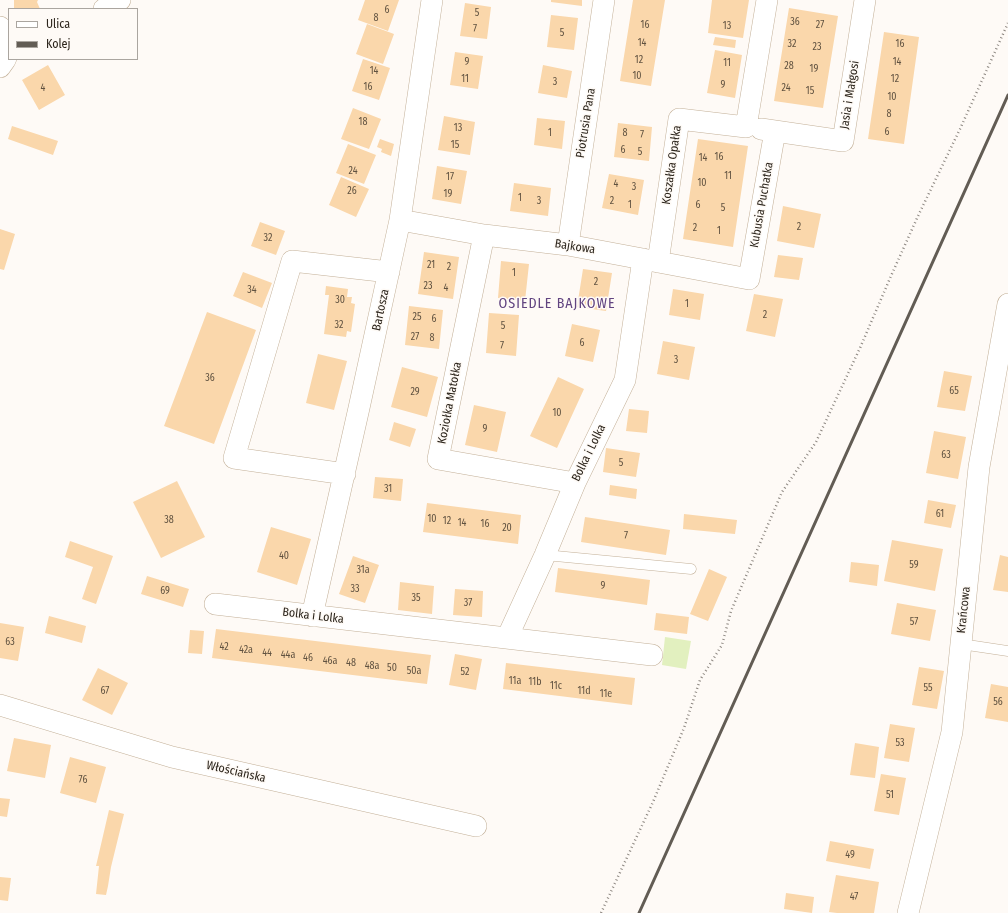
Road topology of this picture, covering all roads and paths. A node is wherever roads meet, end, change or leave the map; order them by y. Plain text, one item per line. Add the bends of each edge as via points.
1 (120, 0) edge
2 (432, 0) edge
3 (604, 0) edge
4 (767, 0) edge
5 (865, 0) edge
6 (106, 8) edge
7 (1008, 23) edge
8 (4, 31) edge
9 (10, 60) edge
10 (0, 66) edge
11 (746, 127) junction
12 (775, 131) junction
13 (400, 220) junction
14 (484, 235) junction
15 (568, 245) junction
16 (650, 261) junction
17 (389, 272) junction
18 (749, 279) joint
19 (1008, 304) edge
20 (345, 474) junction
21 (575, 483) junction
22 (545, 555) junction
23 (691, 570) dead end
24 (215, 604) dead end
25 (312, 616) junction
26 (507, 638) junction
27 (961, 644) junction
28 (1008, 651) edge
29 (652, 655) dead end
30 (0, 705) edge
31 (476, 826) dead end
32 (601, 913) edge
33 (908, 913) edge

1 - 6 street
2 - 13 street, Bartosza
3 - 15 street, Piotrusia Pana
4 - 11 street
5 - 12 street, Jasia i Małgosi via 843,141
7 - 32 path via 816,442 782,492 731,611 722,645 700,680 684,728 653,802
8 - 10 street via 8,53
9 - 10 street
11 - 12 street, Jasia i Małgosi
11 - 16 street, Koszałka Opałka via 679,119
12 - 18 street, Kubusia Puchatka
13 - 14 street, Bajkowa
13 - 17 street, Bartosza
14 - 15 street, Bajkowa
14 - 21 street, Koziołka Matołka via 438,459
15 - 16 street, Bajkowa
16 - 18 street, Bajkowa
16 - 21 street, Bolka i Lolka via 625,380
17 - 20 street, Bartosza
17 - 20 street via 292,262 234,458
19 - 27 street, Krańcowa via 979,466
20 - 25 street, Bartosza
21 - 22 street, Bolka i Lolka
22 - 23 lane
22 - 26 street, Bolka i Lolka
24 - 25 street, Bolka i Lolka
25 - 26 street, Bolka i Lolka
26 - 29 street, Bolka i Lolka
27 - 28 lane
27 - 33 street, Krańcowa via 952,732
30 - 31 street, Włościańska via 172,757

